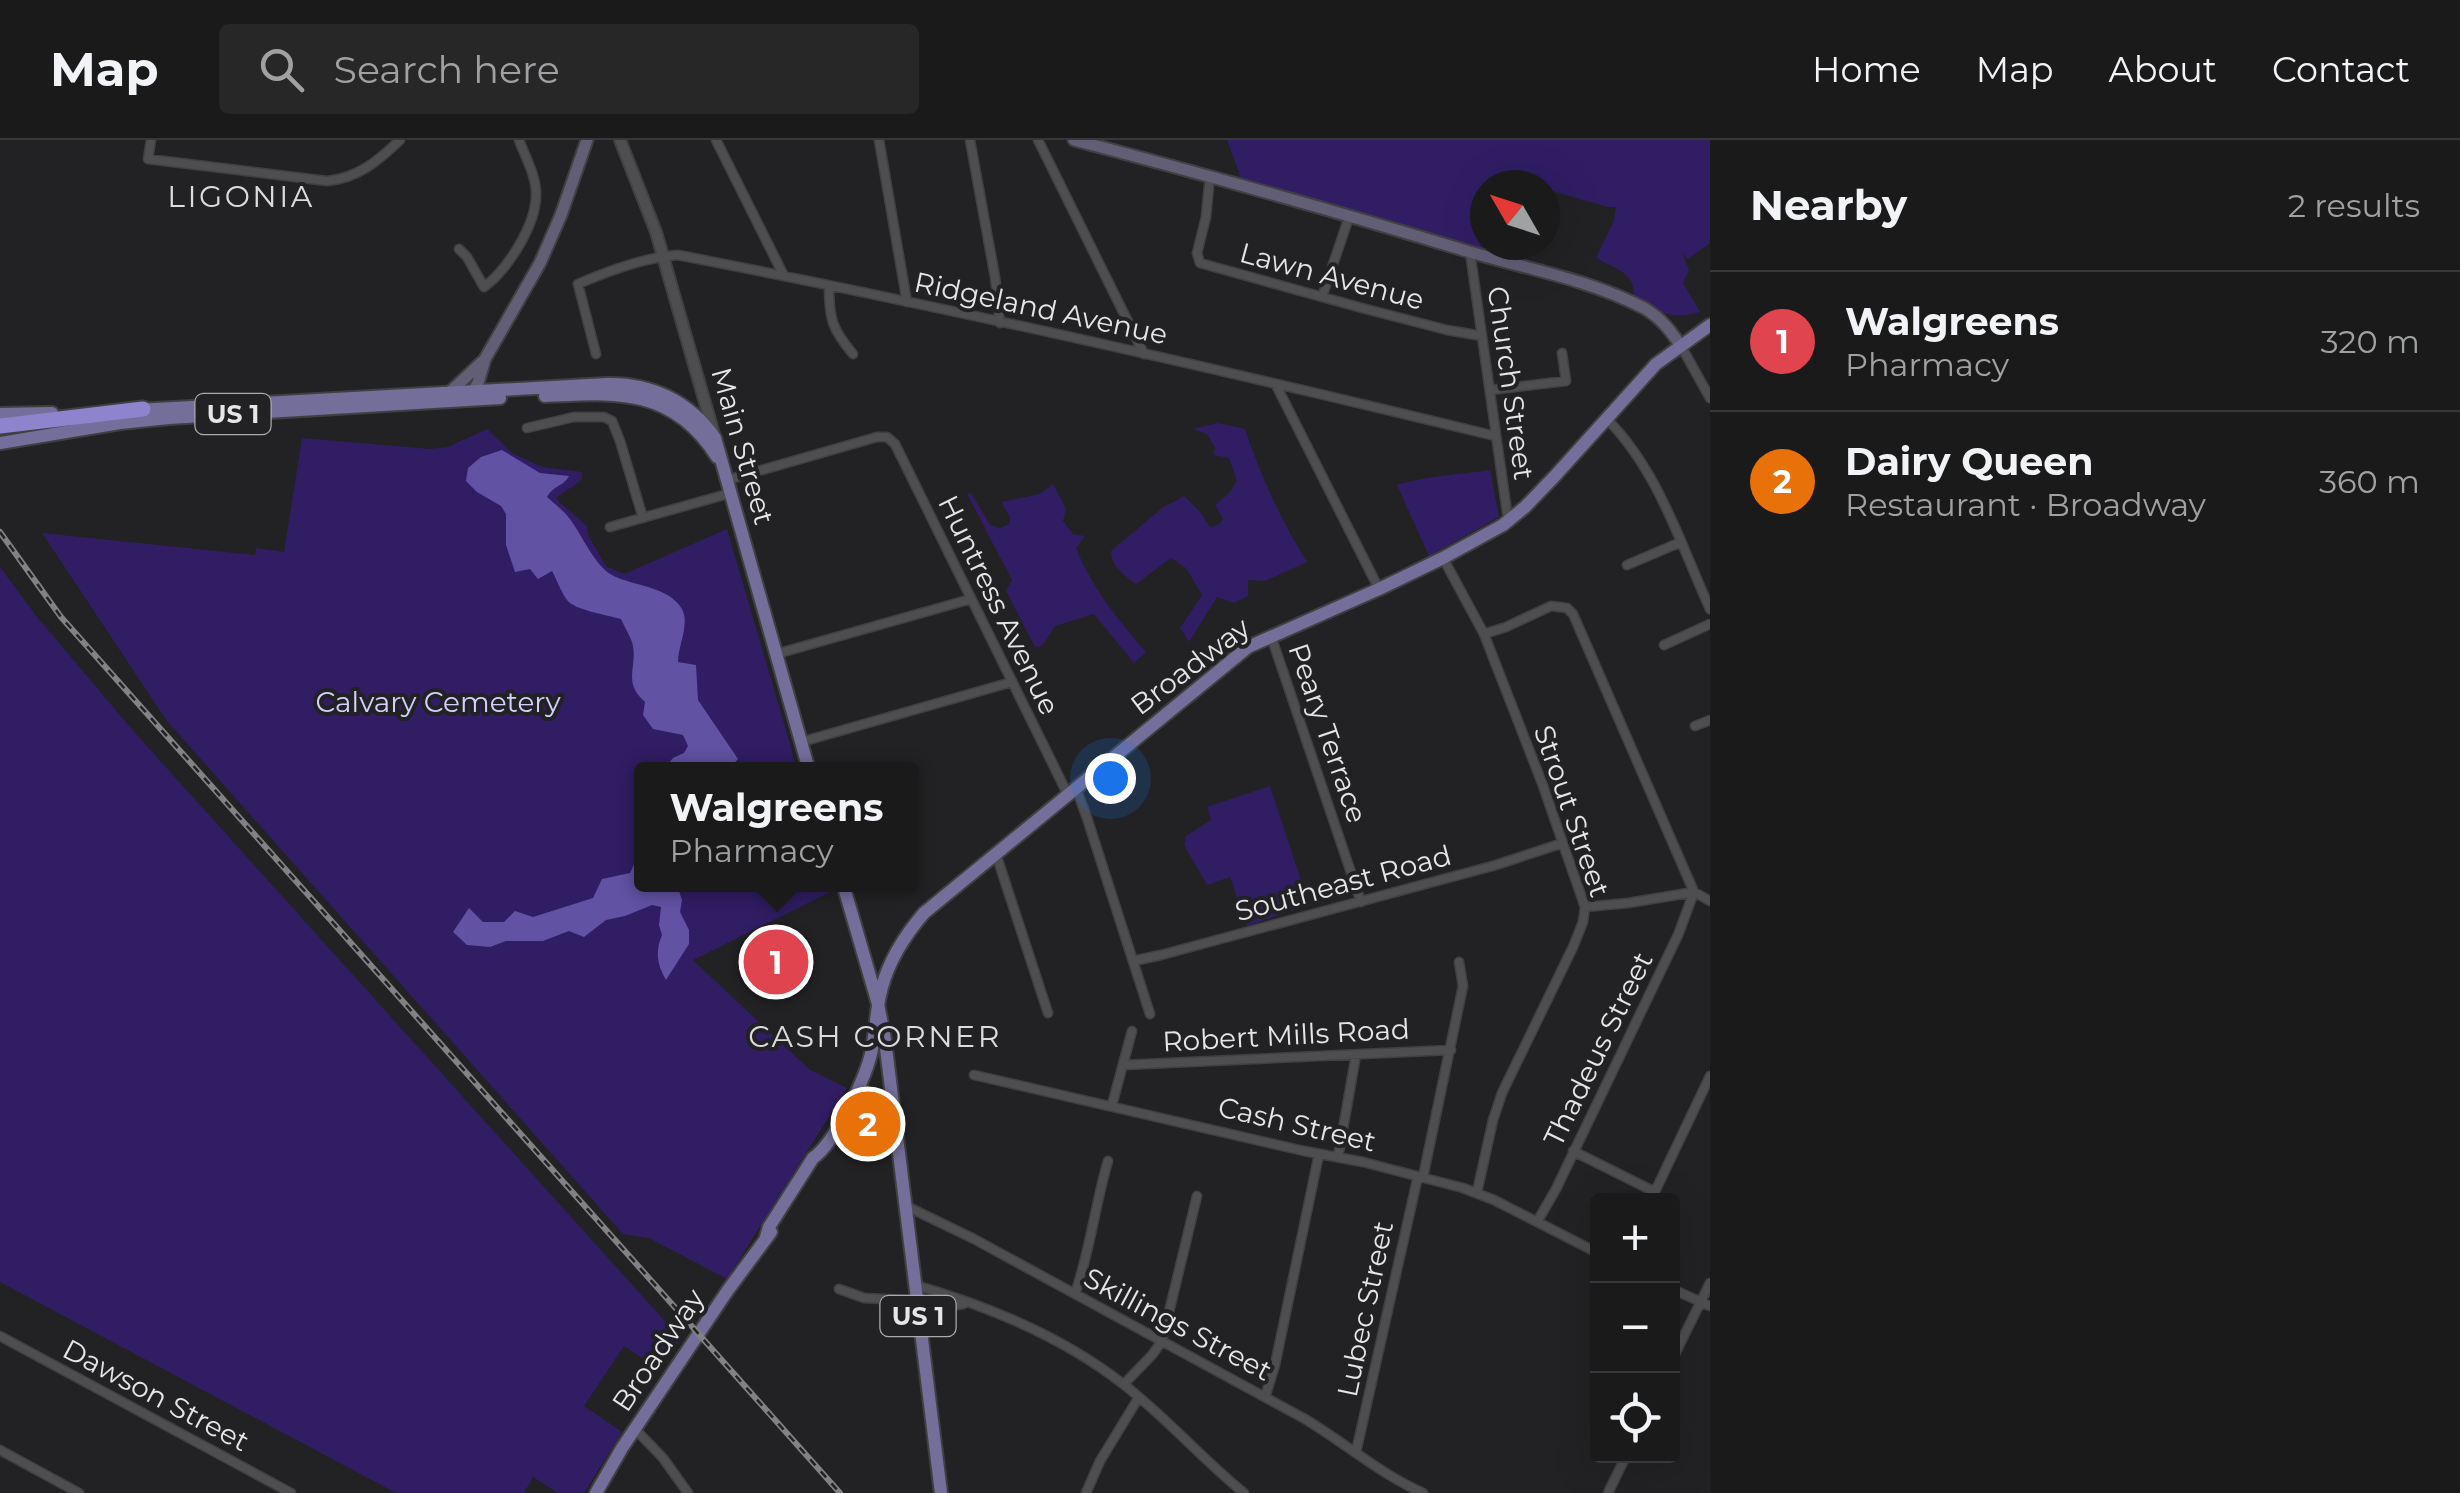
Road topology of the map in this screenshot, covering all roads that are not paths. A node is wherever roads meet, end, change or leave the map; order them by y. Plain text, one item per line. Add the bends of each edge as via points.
1 (150, 140) edge
2 (400, 140) edge
3 (519, 140) edge
4 (588, 140) edge
5 (620, 140) edge
6 (716, 140) edge
7 (879, 140) edge
8 (970, 140) edge
9 (1038, 140) edge
10 (1074, 140) edge
11 (1210, 175) junction
12 (1349, 217) junction
13 (460, 249) dead end
14 (1470, 252) edge
15 (664, 256) junction
16 (1471, 260) edge
17 (1501, 260) edge
18 (784, 276) junction
19 (829, 286) junction
20 (1322, 297) junction
21 (908, 302) junction
22 (1000, 323) junction
23 (1710, 325) edge
24 (1482, 336) junction
25 (1680, 346) junction
26 (1562, 353) dead end
27 (596, 354) dead end
28 (853, 354) dead end
29 (1144, 354) junction
30 (486, 359) junction
31 (1276, 385) junction
32 (1490, 390) junction
33 (449, 393) junction
34 (471, 396) junction
35 (1710, 398) edge
36 (143, 410) junction
37 (0, 414) edge
38 (1606, 420) junction
39 (0, 426) edge
40 (527, 428) dead end
41 (1495, 436) junction
42 (715, 438) junction
43 (0, 442) edge
44 (727, 482) junction
45 (643, 518) junction
46 (1509, 521) junction
47 (610, 527) dead end
48 (1681, 542) junction
49 (1443, 558) junction
50 (1627, 565) dead end
51 (1378, 589) junction
52 (971, 599) junction
53 (1710, 609) edge
54 (1710, 624) edge
55 (1484, 634) junction
56 (1271, 636) junction
57 (1664, 644) dead end
58 (776, 654) junction
59 (1012, 682) junction
60 (1710, 720) edge
61 (1696, 726) dead end
62 (801, 742) junction
63 (807, 762) edge
64 (1072, 792) junction
65 (1563, 843) junction
66 (996, 854) junction
67 (845, 892) edge
68 (1694, 892) junction
69 (1360, 902) junction
70 (1710, 902) edge
71 (1585, 907) junction
72 (1133, 960) junction
73 (1459, 962) dead end
74 (878, 1004) junction
75 (1048, 1013) dead end
76 (1150, 1014) dead end
77 (1132, 1031) dead end
78 (1451, 1050) junction
79 (1356, 1055) junction
80 (1123, 1065) junction
81 (974, 1075) dead end
82 (1710, 1076) edge
83 (1112, 1105) junction
84 (834, 1133) junction
85 (898, 1145) junction
86 (1574, 1151) junction
87 (1319, 1154) junction
88 (1338, 1157) junction
89 (1108, 1161) dead end
90 (1420, 1177) junction
91 (1477, 1192) junction
92 (1648, 1193) edge
93 (1654, 1193) edge
94 (1197, 1196) dead end
95 (906, 1206) junction
96 (1537, 1222) junction
97 (1590, 1248) edge
98 (1710, 1283) edge
99 (915, 1284) junction
100 (839, 1289) dead end
101 (1680, 1293) edge
102 (1075, 1294) junction
103 (917, 1302) junction
104 (968, 1304) junction
105 (1705, 1304) edge
106 (0, 1336) edge
107 (1162, 1341) junction
108 (1680, 1346) edge
109 (1124, 1384) junction
110 (1139, 1397) junction
111 (1265, 1397) junction
112 (635, 1429) junction
113 (0, 1450) edge
114 (1356, 1452) junction
115 (1623, 1463) edge
116 (79, 1493) edge
117 (291, 1493) edge
118 (596, 1493) edge
119 (688, 1493) edge
120 (941, 1493) edge
121 (1086, 1493) edge
122 (1244, 1493) edge
123 (1422, 1493) edge
124 (1608, 1493) edge

1 - 2 street via 148,158 327,181 358,173
3 - 13 street via 536,192 517,248 484,287
4 - 30 main road via 540,264
5 - 15 street, Main Street
6 - 18 street
7 - 21 street
8 - 22 street
9 - 29 street
10 - 11 main road
11 - 12 main road
11 - 20 street, Lawn Avenue via 1200,263
12 - 14 main road
12 - 20 street
15 - 18 street, Ridgeland Avenue
15 - 27 street, Ridgeland Avenue via 578,284
15 - 42 street, Main Street
16 - 24 street, Church Street
17 - 25 main road via 1630,302 1662,320
18 - 19 street, Ridgeland Avenue
19 - 21 street, Ridgeland Avenue
19 - 28 street via 832,324
20 - 24 street, Lawn Avenue
21 - 22 street, Ridgeland Avenue
22 - 29 street, Ridgeland Avenue
23 - 25 main road, Broadway
24 - 32 street, Church Street
25 - 35 street
25 - 38 main road, Broadway
26 - 32 street via 1566,382
29 - 31 street, Ridgeland Avenue
30 - 33 main road
30 - 34 main road
31 - 41 street, Ridgeland Avenue
31 - 51 street
32 - 41 street, Church Street
33 - 34 main road, US 1
33 - 36 main road, US 1
34 - 42 main road, US 1 via 636,385 687,408
34 - 43 main road, US 1 via 169,418
34 - 44 main road, US 1 via 651,400 697,430
36 - 37 main road
36 - 39 highway, US 1
38 - 46 main road, Broadway
38 - 48 street via 1648,470
40 - 45 street via 574,418 612,421
41 - 46 street, Church Street
42 - 44 main road, Main Street / US 1
44 - 45 street
44 - 52 street, Huntress Avenue via 887,438
44 - 58 main road, Main Street / US 1
45 - 47 street
46 - 49 main road, Broadway
48 - 50 street
48 - 53 street
49 - 51 main road, Broadway
49 - 55 street, Strout Street
51 - 56 main road, Broadway
52 - 58 street
52 - 59 street, Huntress Avenue
54 - 57 street
55 - 65 street, Strout Street
55 - 68 street via 1551,606 1574,614
56 - 64 main road, Broadway via 1236,655
56 - 69 street, Peary Terrace
58 - 62 main road, Main Street / US 1
59 - 62 street
59 - 64 street, Huntress Avenue
60 - 61 street
62 - 63 main road, Main Street / US 1
64 - 66 main road, Broadway
64 - 72 street, Huntress Avenue via 1088,818
65 - 69 street, Southeast Road
65 - 71 street, Strout Street
66 - 74 main road, Broadway via 912,927
66 - 75 street
67 - 74 main road, US 1
68 - 70 street
68 - 71 street
68 - 86 street, Thadeus Street
69 - 72 street, Southeast Road
71 - 91 street, Strout Street via 1573,947 1502,1093
72 - 76 street, Huntress Avenue
73 - 78 street, Lubec Street via 1463,986
74 - 84 main road, Broadway via 868,1067
74 - 85 main road, US 1
77 - 80 street
78 - 79 street, Robert Mills Road
78 - 90 street, Lubec Street
79 - 80 street, Robert Mills Road
79 - 88 street
80 - 83 street
81 - 83 street, Cash Street
82 - 93 street
83 - 87 street, Cash Street
84 - 85 street
84 - 112 main road, Broadway
85 - 95 main road, US 1
86 - 92 street
86 - 96 street, Thadeus Street
87 - 88 street, Cash Street
87 - 111 street
88 - 90 street, Cash Street
89 - 102 street
90 - 91 street, Cash Street
90 - 114 street, Lubec Street
91 - 96 street, Cash Street
94 - 107 street
95 - 99 main road, US 1
95 - 102 street, Skillings Street
96 - 97 street, Cash Street
98 - 105 street
99 - 103 main road, US 1
99 - 104 street
100 - 103 street
101 - 105 street
102 - 107 street, Skillings Street
103 - 104 street
103 - 120 main road, US 1
104 - 109 street via 1030,1327
105 - 108 street
106 - 117 street, Dawson Street
107 - 109 street
107 - 111 street, Skillings Street
109 - 110 street
110 - 121 street
110 - 122 street
111 - 114 street, Skillings Street
112 - 118 main road, Broadway
112 - 119 street
113 - 116 street
114 - 123 street, Skillings Street
115 - 124 street

